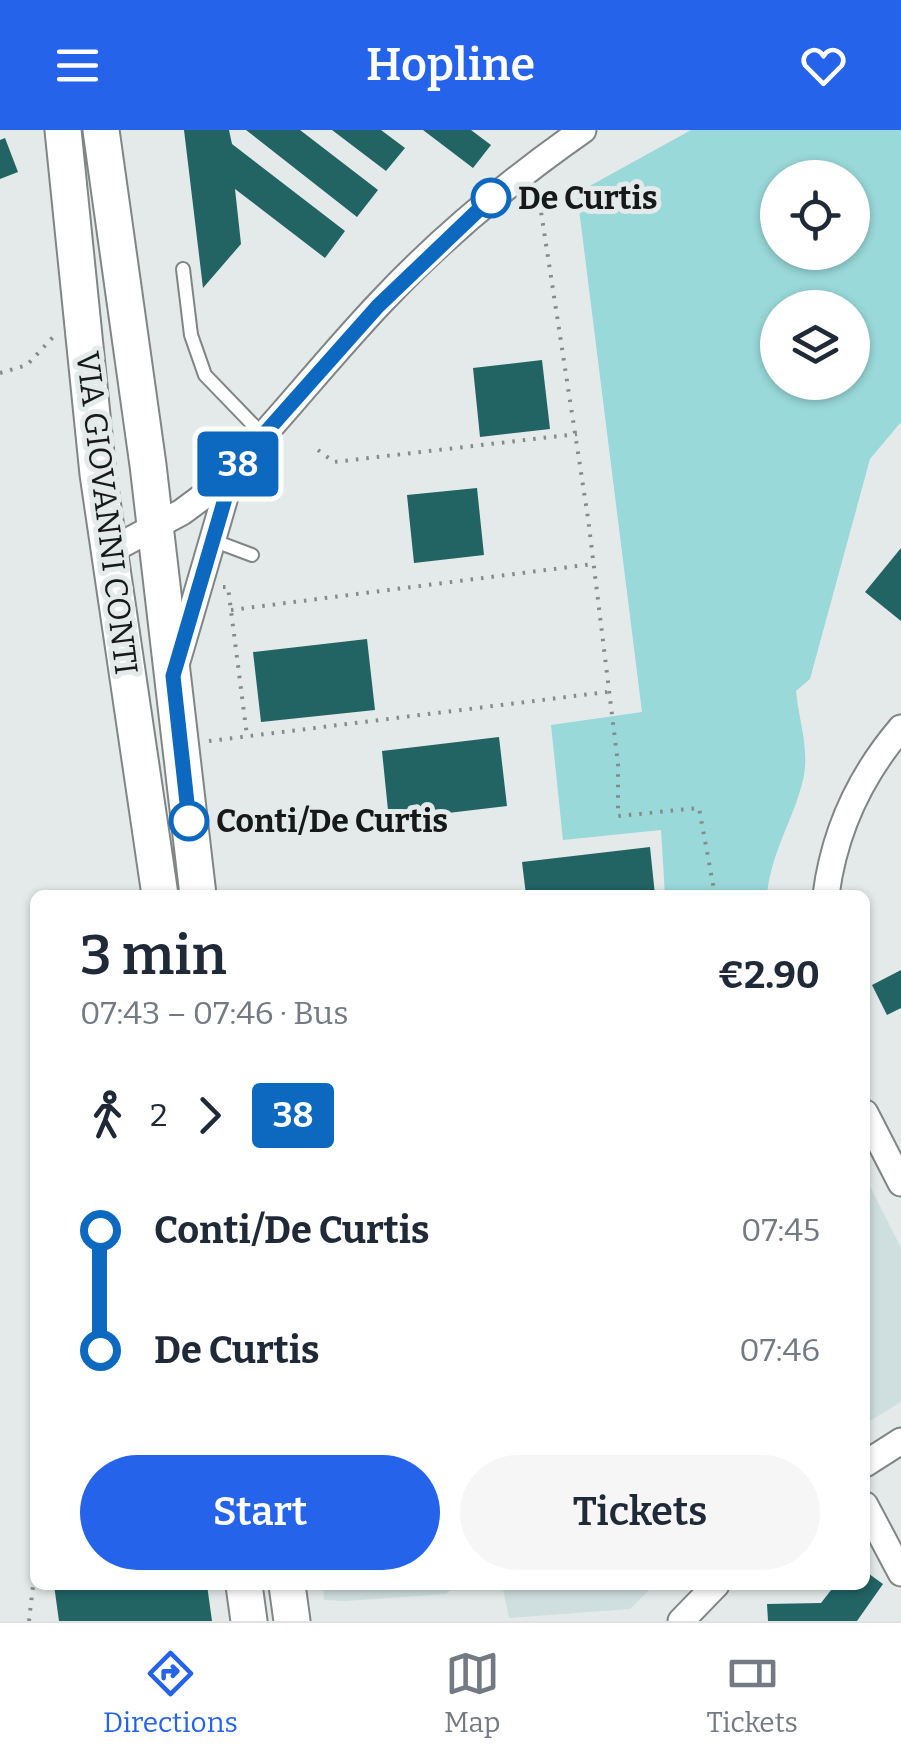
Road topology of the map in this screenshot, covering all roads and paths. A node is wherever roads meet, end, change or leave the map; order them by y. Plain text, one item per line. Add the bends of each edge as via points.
1 (63, 130) edge
2 (101, 130) edge
3 (583, 130) edge
4 (534, 164) junction
5 (182, 269) dead end
6 (81, 298) junction
7 (0, 372) edge
8 (577, 434) junction
9 (262, 435) junction
10 (318, 450) dead end
11 (234, 468) junction
12 (154, 529) junction
13 (211, 540) junction
14 (108, 552) junction
15 (252, 555) dead end
16 (593, 564) junction
17 (198, 586) junction
18 (231, 610) junction
19 (173, 676) junction
20 (608, 692) junction
21 (901, 728) edge
22 (247, 736) junction
23 (180, 744) junction
24 (159, 890) edge
25 (197, 890) edge
26 (714, 890) edge
27 (827, 890) edge
28 (870, 1123) edge
29 (901, 1183) edge
30 (901, 1441) edge
31 (870, 1461) edge
32 (870, 1515) edge
33 (901, 1573) edge
34 (33, 1590) edge
35 (245, 1590) edge
36 (289, 1590) edge
37 (711, 1590) edge
38 (29, 1621) edge
39 (248, 1621) edge
40 (292, 1621) edge
41 (681, 1621) edge

1 - 6 main road, VIA GIOVANNI CONTI
2 - 12 main road, VIA GIOVANNI CONTI
3 - 4 street
4 - 8 path
4 - 9 street via 399,284
5 - 9 lane via 200,365
6 - 7 path via 26,365
6 - 14 main road, VIA GIOVANNI CONTI
8 - 10 path via 334,462
8 - 16 path
9 - 11 street
11 - 12 street
11 - 13 street
12 - 14 street
12 - 19 main road, VIA GIOVANNI CONTI
13 - 15 lane
13 - 17 street
14 - 24 main road, VIA GIOVANNI CONTI
16 - 18 path
16 - 20 path
17 - 18 path via 228,587
17 - 19 street
18 - 22 path
19 - 23 main road, VIA GIOVANNI CONTI
20 - 22 path
20 - 26 path via 618,816 699,808
21 - 27 street via 845,818
22 - 23 path
23 - 25 main road, VIA GIOVANNI CONTI
28 - 29 street
30 - 31 street
32 - 33 street
34 - 38 path
35 - 39 main road
36 - 40 main road
37 - 41 street

